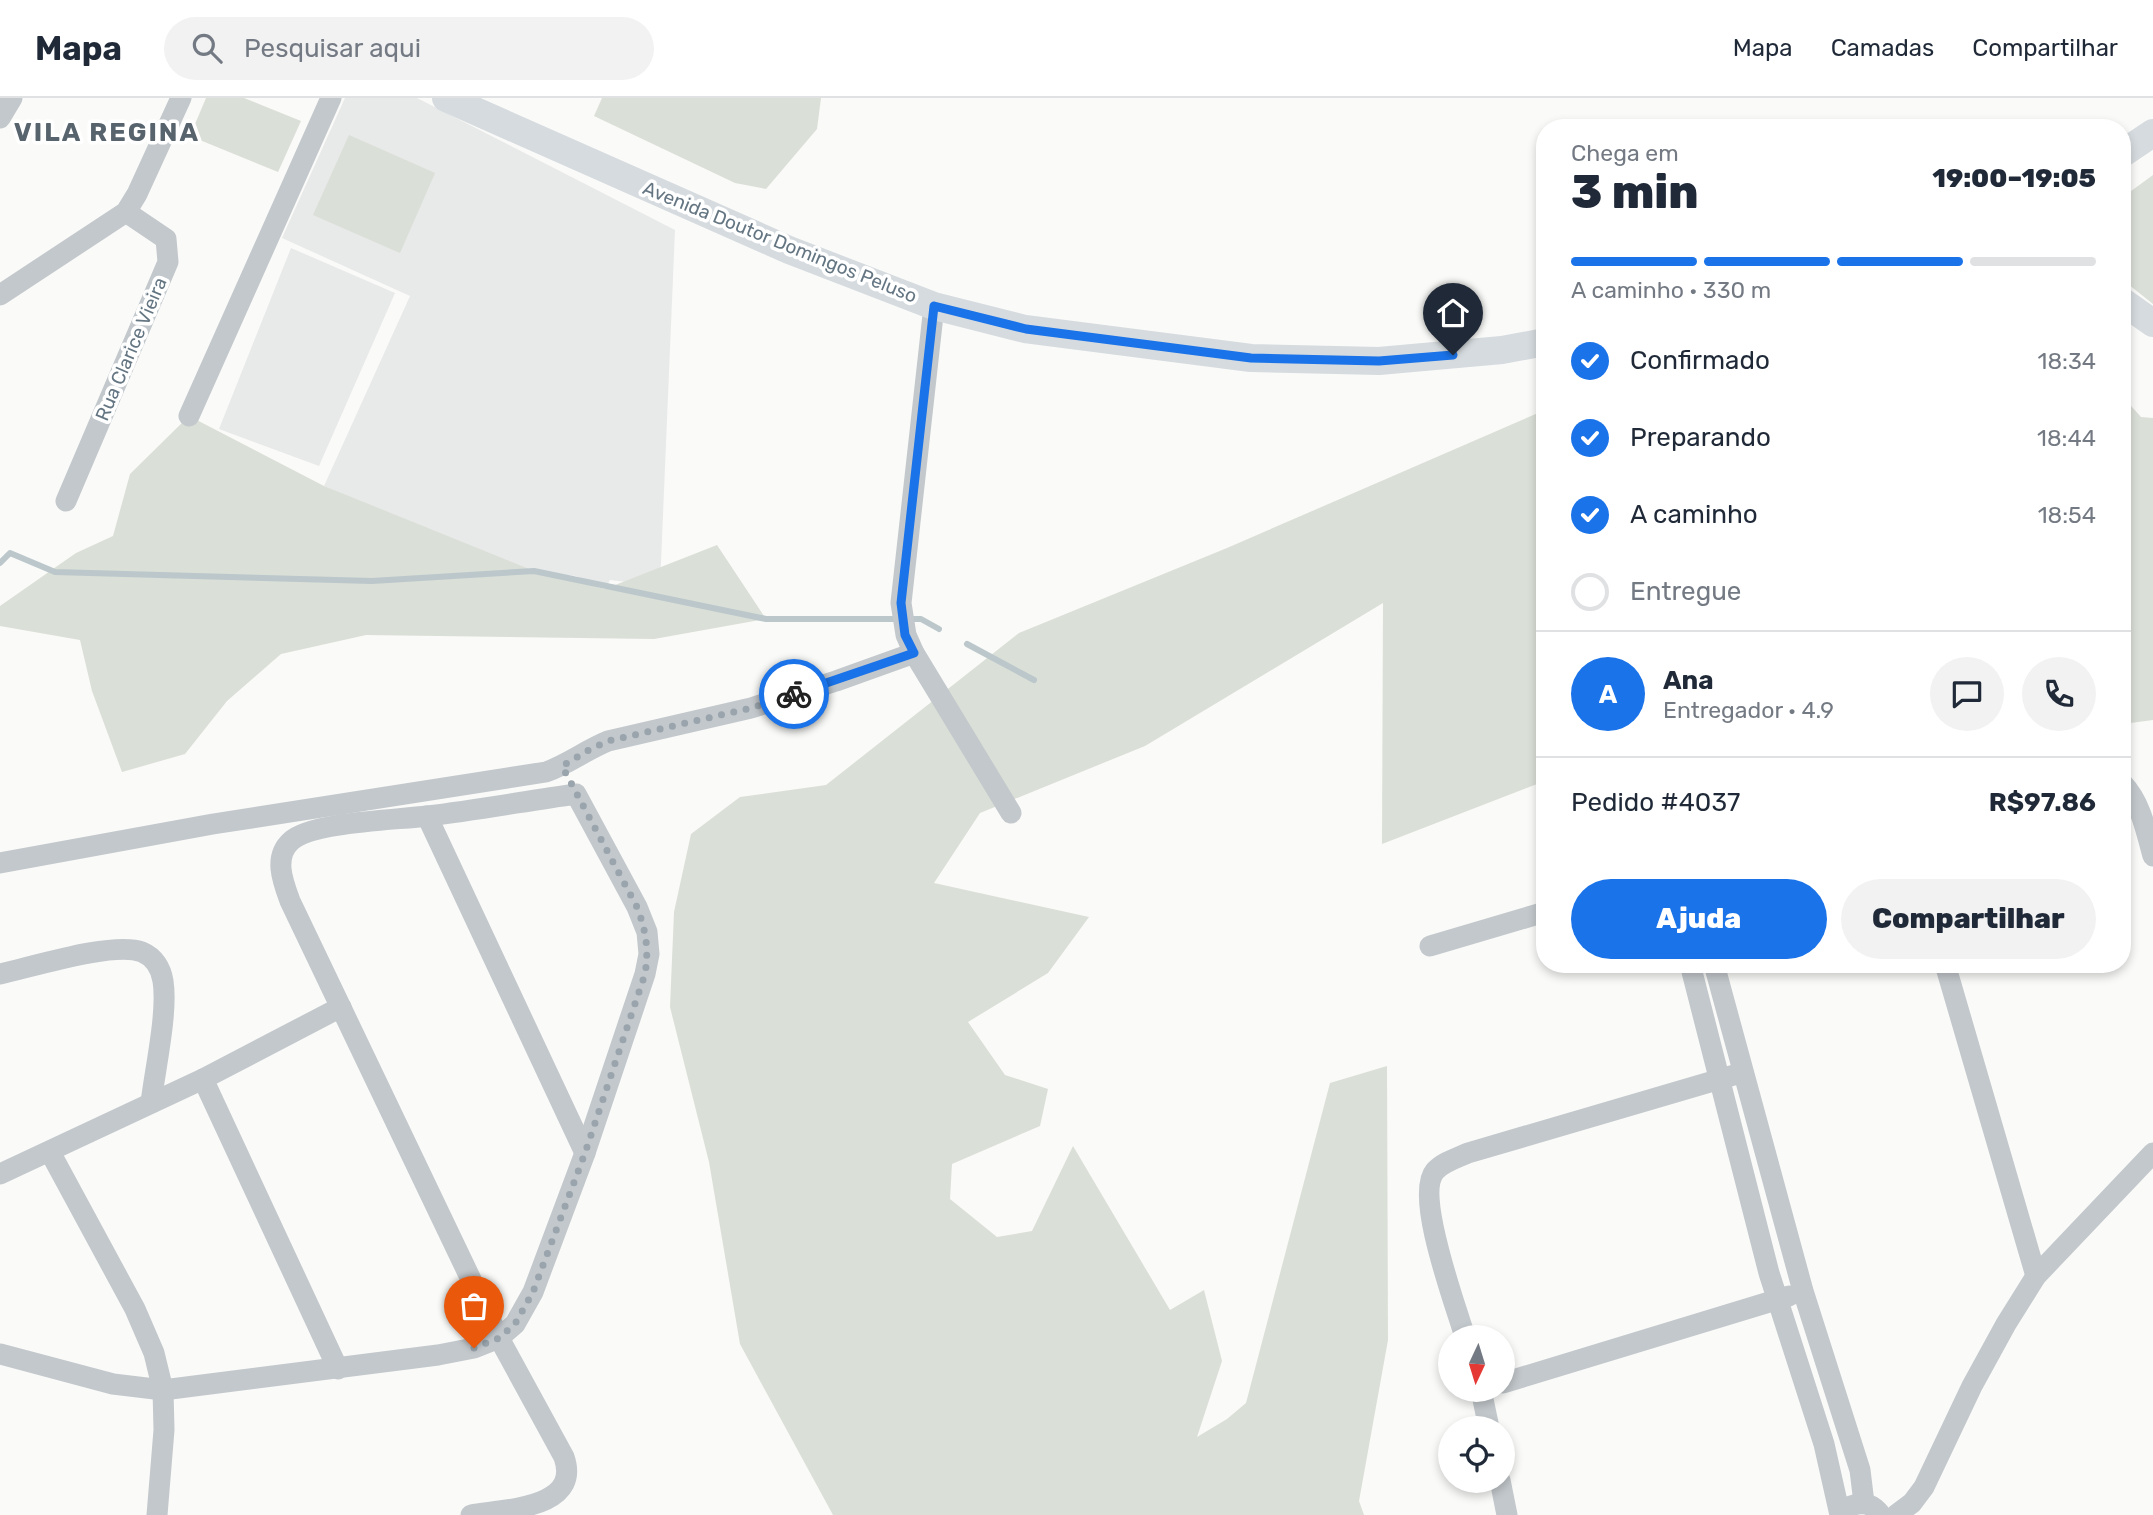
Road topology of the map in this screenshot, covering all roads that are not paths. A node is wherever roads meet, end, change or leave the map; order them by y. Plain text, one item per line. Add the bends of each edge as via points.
1 (12, 98) edge
2 (181, 98) edge
3 (331, 98) edge
4 (446, 98) edge
5 (0, 118) edge
6 (2153, 133) edge
7 (2131, 148) edge
8 (126, 212) junction
9 (0, 295) edge
10 (934, 306) junction
11 (2131, 308) edge
12 (2153, 323) edge
13 (1536, 344) edge
14 (189, 416) dead end
15 (65, 501) dead end
16 (910, 644) junction
17 (562, 766) junction
18 (2131, 792) edge
19 (576, 794) junction
20 (1011, 813) dead end
21 (427, 816) junction
22 (2153, 856) edge
23 (0, 863) edge
24 (1536, 915) edge
25 (1430, 946) dead end
26 (1692, 973) edge
27 (1716, 973) edge
28 (1948, 973) edge
29 (0, 974) edge
30 (341, 1007) junction
31 (1742, 1073) junction
32 (203, 1079) junction
33 (1720, 1079) junction
34 (151, 1103) junction
35 (50, 1152) junction
36 (585, 1153) junction
37 (2153, 1153) edge
38 (0, 1174) edge
39 (2036, 1276) junction
40 (1803, 1291) junction
41 (1777, 1300) junction
42 (1462, 1325) edge
43 (499, 1338) junction
44 (0, 1354) edge
45 (338, 1369) junction
46 (1516, 1379) edge
47 (163, 1390) junction
48 (1503, 1493) edge
49 (1872, 1509) edge
50 (157, 1515) edge
51 (471, 1515) edge
52 (1507, 1515) edge
53 (1841, 1515) edge
54 (1896, 1515) edge

1 - 5 street
2 - 8 street
3 - 14 street
4 - 10 street, Avenida Doutor Domingos Peluso via 789,250
6 - 7 street
8 - 9 street
8 - 15 street, Rua Clarice Vieira via 166,239 168,262
10 - 13 street, Avenida Doutor Domingos Peluso via 1026,329 1251,358 1379,361
10 - 16 street via 901,603
11 - 12 street
16 - 17 street via 836,681 751,708 608,741
16 - 20 street
17 - 19 street
17 - 23 street
18 - 22 street
19 - 21 street
19 - 36 street via 637,907 647,932 649,954
21 - 30 street via 322,828 301,834 284,850 282,880
21 - 36 street
24 - 25 street
26 - 33 street
27 - 31 street
28 - 39 street
29 - 34 street via 119,949 140,951 152,958 160,969 164,1000
30 - 32 street
30 - 43 street
31 - 33 street
31 - 40 street
32 - 34 street
32 - 45 street
33 - 41 street
33 - 42 street via 1468,1153 1434,1171 1428,1198 1431,1219
34 - 35 street
35 - 38 street
35 - 47 street via 135,1309 154,1353
36 - 43 street via 533,1292 515,1324
37 - 39 street
39 - 54 street via 1977,1376 1924,1487
40 - 41 street
40 - 49 street
41 - 46 street
41 - 53 street via 1821,1433
43 - 45 street via 438,1355
43 - 51 street via 564,1457 567,1480 554,1497
44 - 47 street via 113,1384
45 - 47 street
47 - 50 street
48 - 52 street
49 - 53 street via 1850,1506

